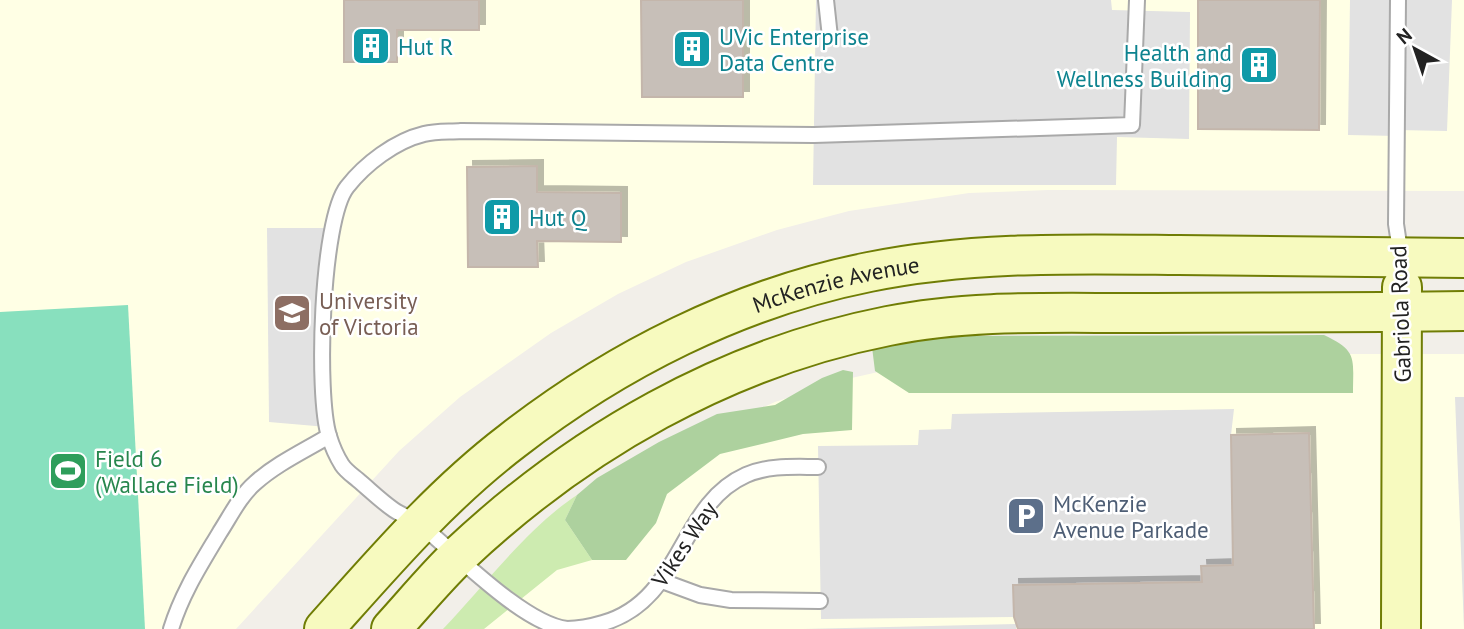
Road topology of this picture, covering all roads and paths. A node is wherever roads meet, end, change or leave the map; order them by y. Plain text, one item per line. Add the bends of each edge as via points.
1 (826, 0) edge
2 (1137, 0) edge
3 (1398, 0) edge
4 (830, 37) dead end
5 (1401, 257) junction
6 (1464, 258) edge
7 (1464, 311) edge
8 (1403, 312) junction
9 (329, 436) junction
10 (818, 467) dead end
11 (420, 524) junction
12 (456, 557) junction
13 (662, 580) junction
14 (820, 601) dead end
15 (621, 624) edge
16 (171, 629) edge
17 (324, 629) edge
18 (391, 629) edge
19 (567, 629) edge
20 (1401, 629) edge

1 - 4 lane
2 - 9 lane, Vikes Way via 1132,125 814,135 461,131 424,134 392,148 365,167 345,189 336,209 321,352
3 - 5 lane, Gabriola Road via 1396,224
5 - 6 main road, McKenzie Avenue
5 - 8 main road, Gabriola Road
5 - 11 main road, McKenzie Avenue via 1009,255 910,264 822,283 702,325 620,368 510,442
7 - 8 main road
8 - 12 main road via 997,313 915,321 836,338 717,380 605,440 529,494
8 - 20 main road, Gabriola Road
9 - 11 lane, Vikes Way via 343,468 393,509
9 - 16 lane via 255,483 240,499 179,602
10 - 13 lane, Vikes Way via 770,467 745,475 720,491 704,508
11 - 12 lane, Vikes Way
11 - 17 main road, McKenzie Avenue
12 - 18 main road
12 - 19 lane, Vikes Way via 540,621
13 - 14 lane via 700,595 731,600
13 - 15 lane, Vikes Way
15 - 19 lane, Vikes Way

